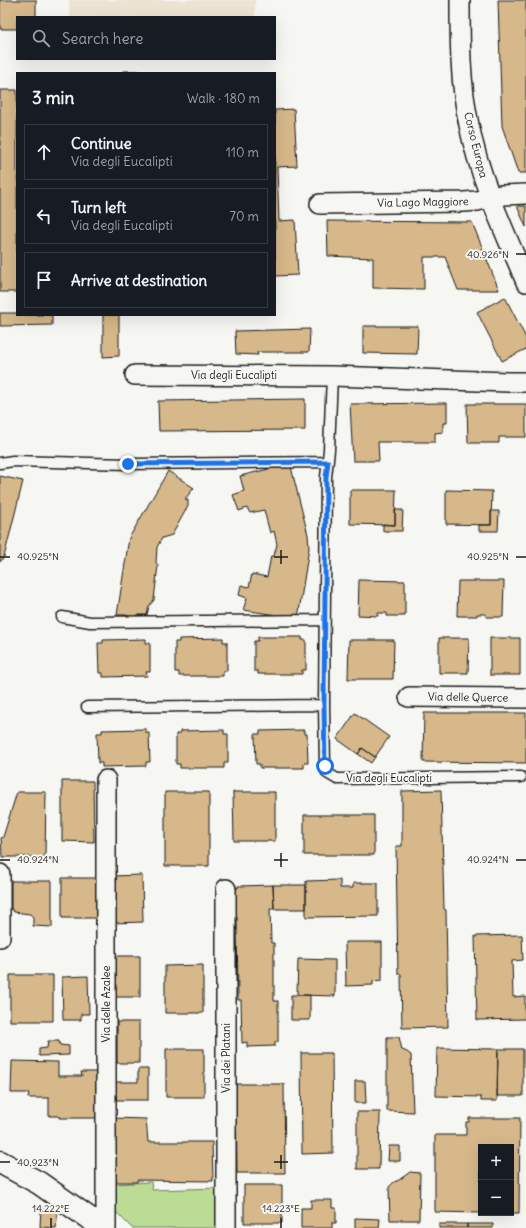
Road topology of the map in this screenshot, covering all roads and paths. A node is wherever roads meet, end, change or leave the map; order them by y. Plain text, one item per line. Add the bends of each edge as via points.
1 (460, 0) edge
2 (526, 194) edge
3 (490, 197) junction
4 (320, 204) dead end
5 (526, 282) edge
6 (135, 375) dead end
7 (332, 376) junction
8 (526, 382) edge
9 (328, 462) junction
10 (0, 463) edge
11 (62, 617) dead end
12 (324, 620) junction
13 (409, 697) dead end
14 (526, 698) edge
15 (324, 705) junction
16 (87, 707) dead end
17 (521, 777) dead end
18 (106, 780) dead end
19 (0, 874) edge
20 (226, 889) dead end
21 (0, 937) edge
22 (0, 1162) edge
23 (105, 1228) edge
24 (226, 1228) edge

1 - 3 street, Corso Europa via 460,36 469,124
2 - 3 street, Via Lago Maggiore
3 - 4 street, Via Lago Maggiore via 464,202
3 - 5 street, Corso Europa
6 - 7 street, Via degli Eucalipti
7 - 8 street, Via degli Eucalipti
7 - 9 lane, Via degli Eucalipti
9 - 10 lane
9 - 12 lane, Via degli Eucalipti
11 - 12 lane via 90,622
12 - 15 lane, Via degli Eucalipti
13 - 14 street, Via delle Querce
15 - 16 lane
15 - 17 lane, Via degli Eucalipti via 325,766 327,773 336,778
18 - 23 street, Via delle Azalee
19 - 21 street
20 - 24 street, Via dei Platani
22 - 23 street via 39,1183

